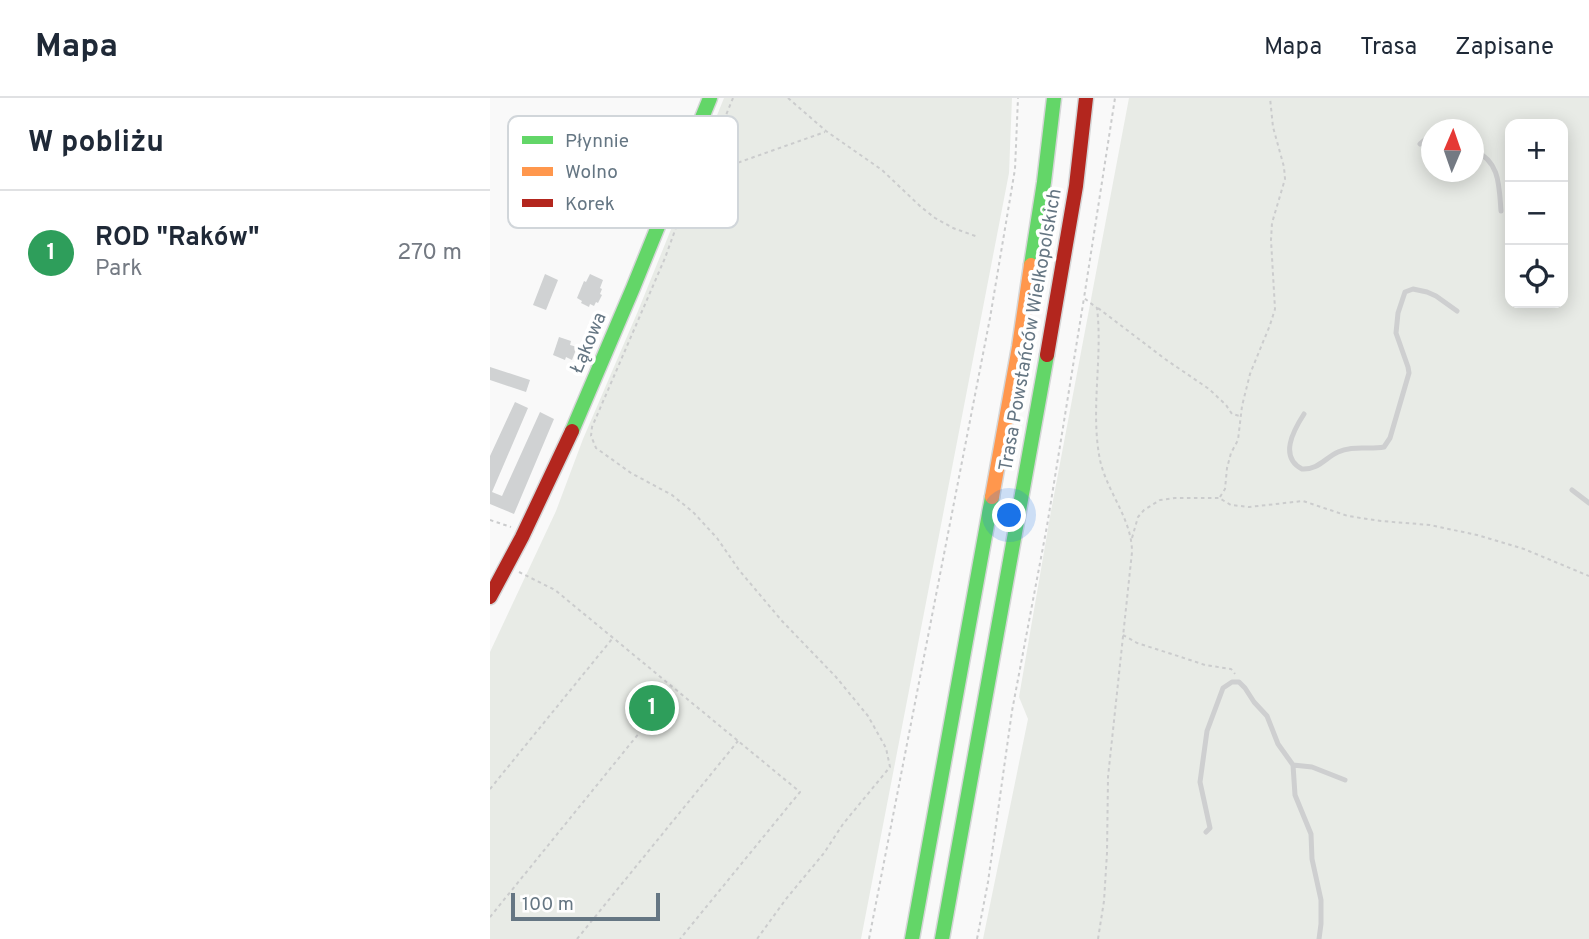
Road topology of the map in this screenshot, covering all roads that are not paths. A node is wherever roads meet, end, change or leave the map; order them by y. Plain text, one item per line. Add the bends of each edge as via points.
1 (710, 98) edge
2 (1054, 98) edge
3 (1086, 98) edge
4 (703, 116) edge
5 (1484, 155) edge
6 (1501, 211) dead end
7 (657, 228) edge
8 (1457, 311) dead end
9 (1304, 414) dead end
10 (1572, 490) dead end
11 (1589, 503) edge
12 (490, 597) edge
13 (1293, 765) junction
14 (1345, 780) dead end
15 (1206, 832) dead end
16 (912, 939) edge
17 (942, 939) edge
18 (1319, 939) edge

1 - 4 main road, Łąkowa
2 - 16 main road, Trasa Powstańców Wielkopolskich via 1018,347
3 - 17 main road, Trasa Powstańców Wielkopolskich via 1048,352
5 - 6 lane via 1499,184
7 - 12 main road, Łąkowa via 548,486
8 - 9 lane via 1420,290 1403,294 1396,333 1409,373 1384,447 1345,450 1312,469 1298,467 1289,448
10 - 11 lane
13 - 14 lane
13 - 15 lane via 1278,744 1268,716 1242,684 1228,684 1207,731 1200,776 1210,828
13 - 18 lane via 1295,795 1311,834 1321,900

